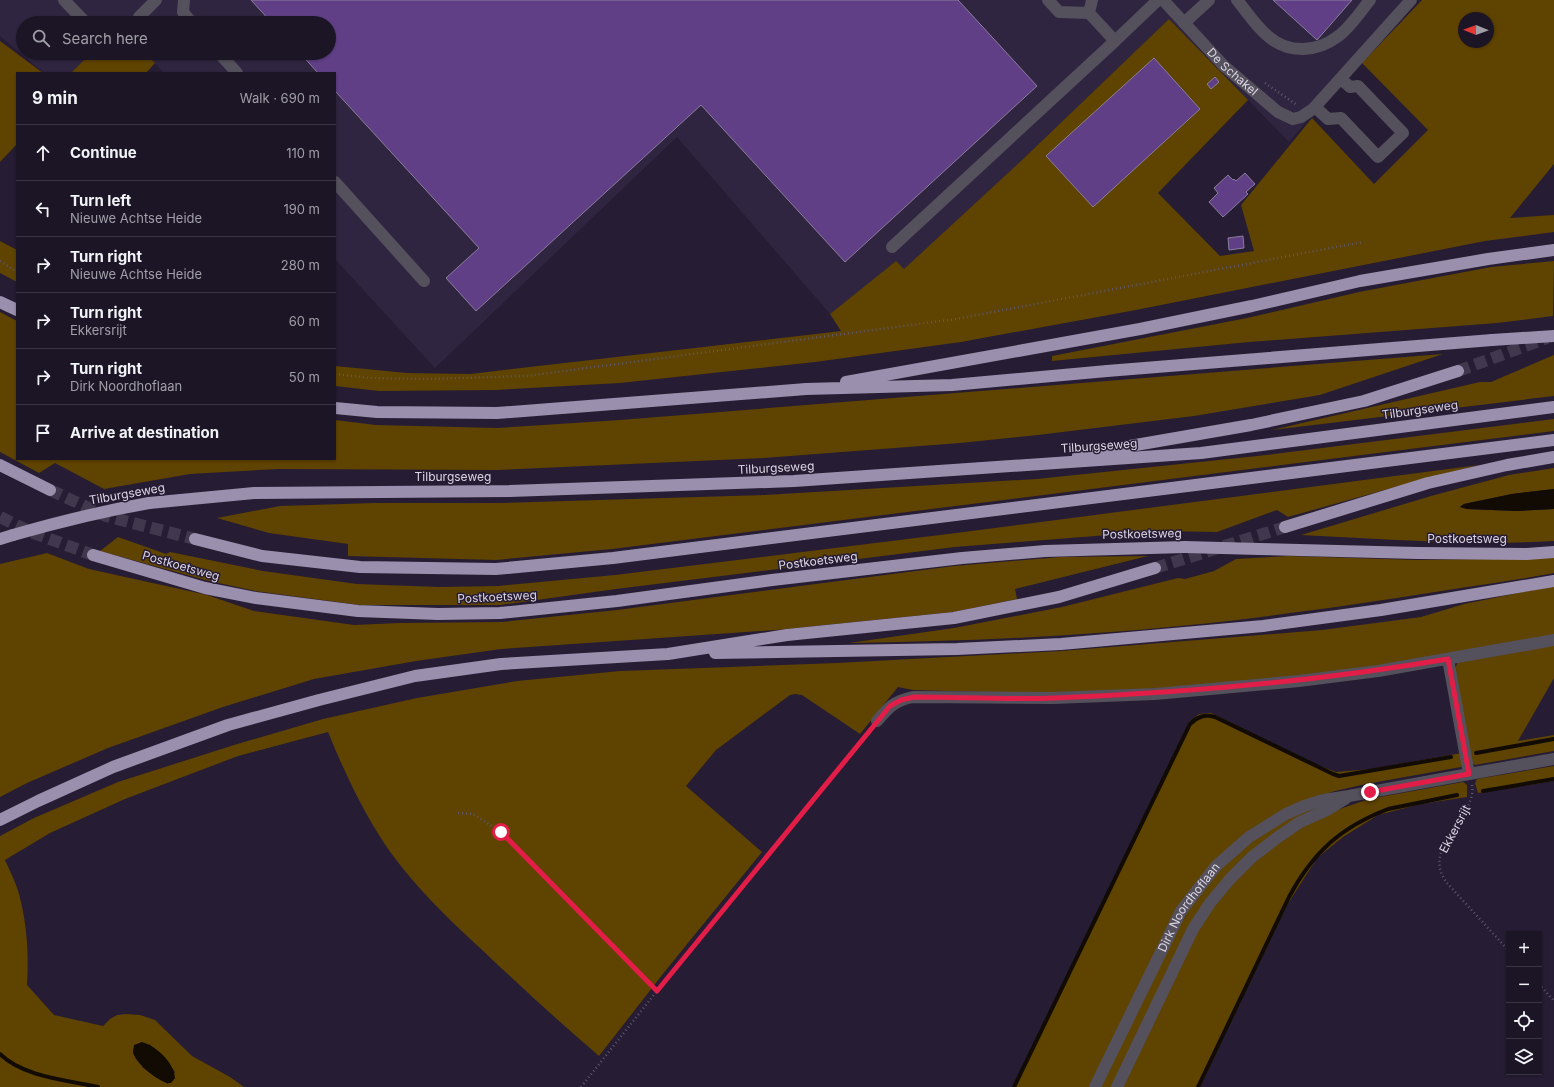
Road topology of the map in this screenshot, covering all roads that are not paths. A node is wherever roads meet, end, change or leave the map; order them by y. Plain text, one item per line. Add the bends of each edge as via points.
1 (64, 0) edge
2 (156, 0) edge
3 (184, 0) edge
4 (1048, 0) edge
5 (1092, 0) edge
6 (1158, 0) edge
7 (1163, 0) edge
8 (1209, 0) edge
9 (1237, 0) edge
10 (1370, 0) edge
11 (1411, 0) edge
12 (1089, 13) junction
13 (79, 16) edge
14 (140, 16) edge
15 (186, 16) edge
16 (1184, 23) junction
17 (1115, 42) junction
18 (225, 60) edge
19 (236, 72) edge
20 (1341, 79) junction
21 (1314, 108) junction
22 (336, 183) edge
23 (892, 247) dead end
24 (1554, 250) edge
25 (424, 281) dead end
26 (0, 302) edge
27 (16, 310) edge
28 (1554, 336) edge
29 (1458, 371) tunnel mouth
30 (806, 390) junction
31 (1554, 407) edge
32 (336, 408) edge
33 (1554, 440) edge
34 (1554, 457) edge
35 (0, 465) edge
36 (1012, 466) junction
37 (50, 490) tunnel mouth
38 (1285, 527) tunnel mouth
39 (0, 539) edge
40 (195, 539) tunnel mouth
41 (1554, 552) edge
42 (93, 555) tunnel mouth
43 (1155, 568) tunnel mouth
44 (1554, 581) edge
45 (1554, 640) edge
46 (668, 654) junction
47 (1448, 659) junction
48 (878, 721) road end
49 (1554, 759) edge
50 (1469, 774) junction
51 (1349, 796) junction
52 (0, 820) edge
53 (1095, 1087) edge
54 (1117, 1087) edge

1 - 13 street
2 - 14 street
3 - 15 street via 183,12
4 - 12 street via 1059,12
5 - 12 street
6 - 17 street
7 - 16 street, De Schakel
8 - 16 street
9 - 10 street via 1268,37 1280,45 1294,49 1326,45 1339,36
11 - 20 street, De Schakel
12 - 17 street
16 - 21 street, De Schakel via 1224,66 1278,112 1292,119 1301,117
17 - 23 street
18 - 19 street
20 - 21 street, De Schakel
20 - 21 street via 1350,87 1358,86 1403,133 1378,157 1341,118 1328,119
22 - 25 street
24 - 30 highway via 1360,281 1140,329
26 - 27 highway
28 - 30 highway, bridge via 952,385
29 - 36 highway via 1364,401 1251,425
30 - 32 highway via 497,413 377,412
31 - 36 highway, Tilburgseweg via 1201,453
33 - 40 highway via 613,558 496,569 360,567 262,556
34 - 38 highway via 1428,483
35 - 37 highway
36 - 39 highway, Tilburgseweg, bridge via 794,481 510,491 254,493 149,503 108,510
41 - 42 highway, Postkoetsweg, bridge via 1417,553 1185,547 1045,551 780,579 617,601 500,613 438,614 358,611 256,598 205,588
43 - 46 highway via 1059,597 954,618 787,635
44 - 46 highway via 1381,610 1264,626 1061,644 957,649
45 - 47 street
46 - 52 highway via 501,664 415,676 228,725 113,767
47 - 48 street via 1313,679 1155,694 1054,698 914,697 890,706
47 - 50 street
49 - 50 street, Dirk Noordhoflaan
50 - 51 street, Dirk Noordhoflaan
51 - 53 street, Dirk Noordhoflaan via 1323,800 1286,814 1249,837 1216,866 1181,910
51 - 54 street, Dirk Noordhoflaan via 1272,840 1252,856 1210,903 1194,929

